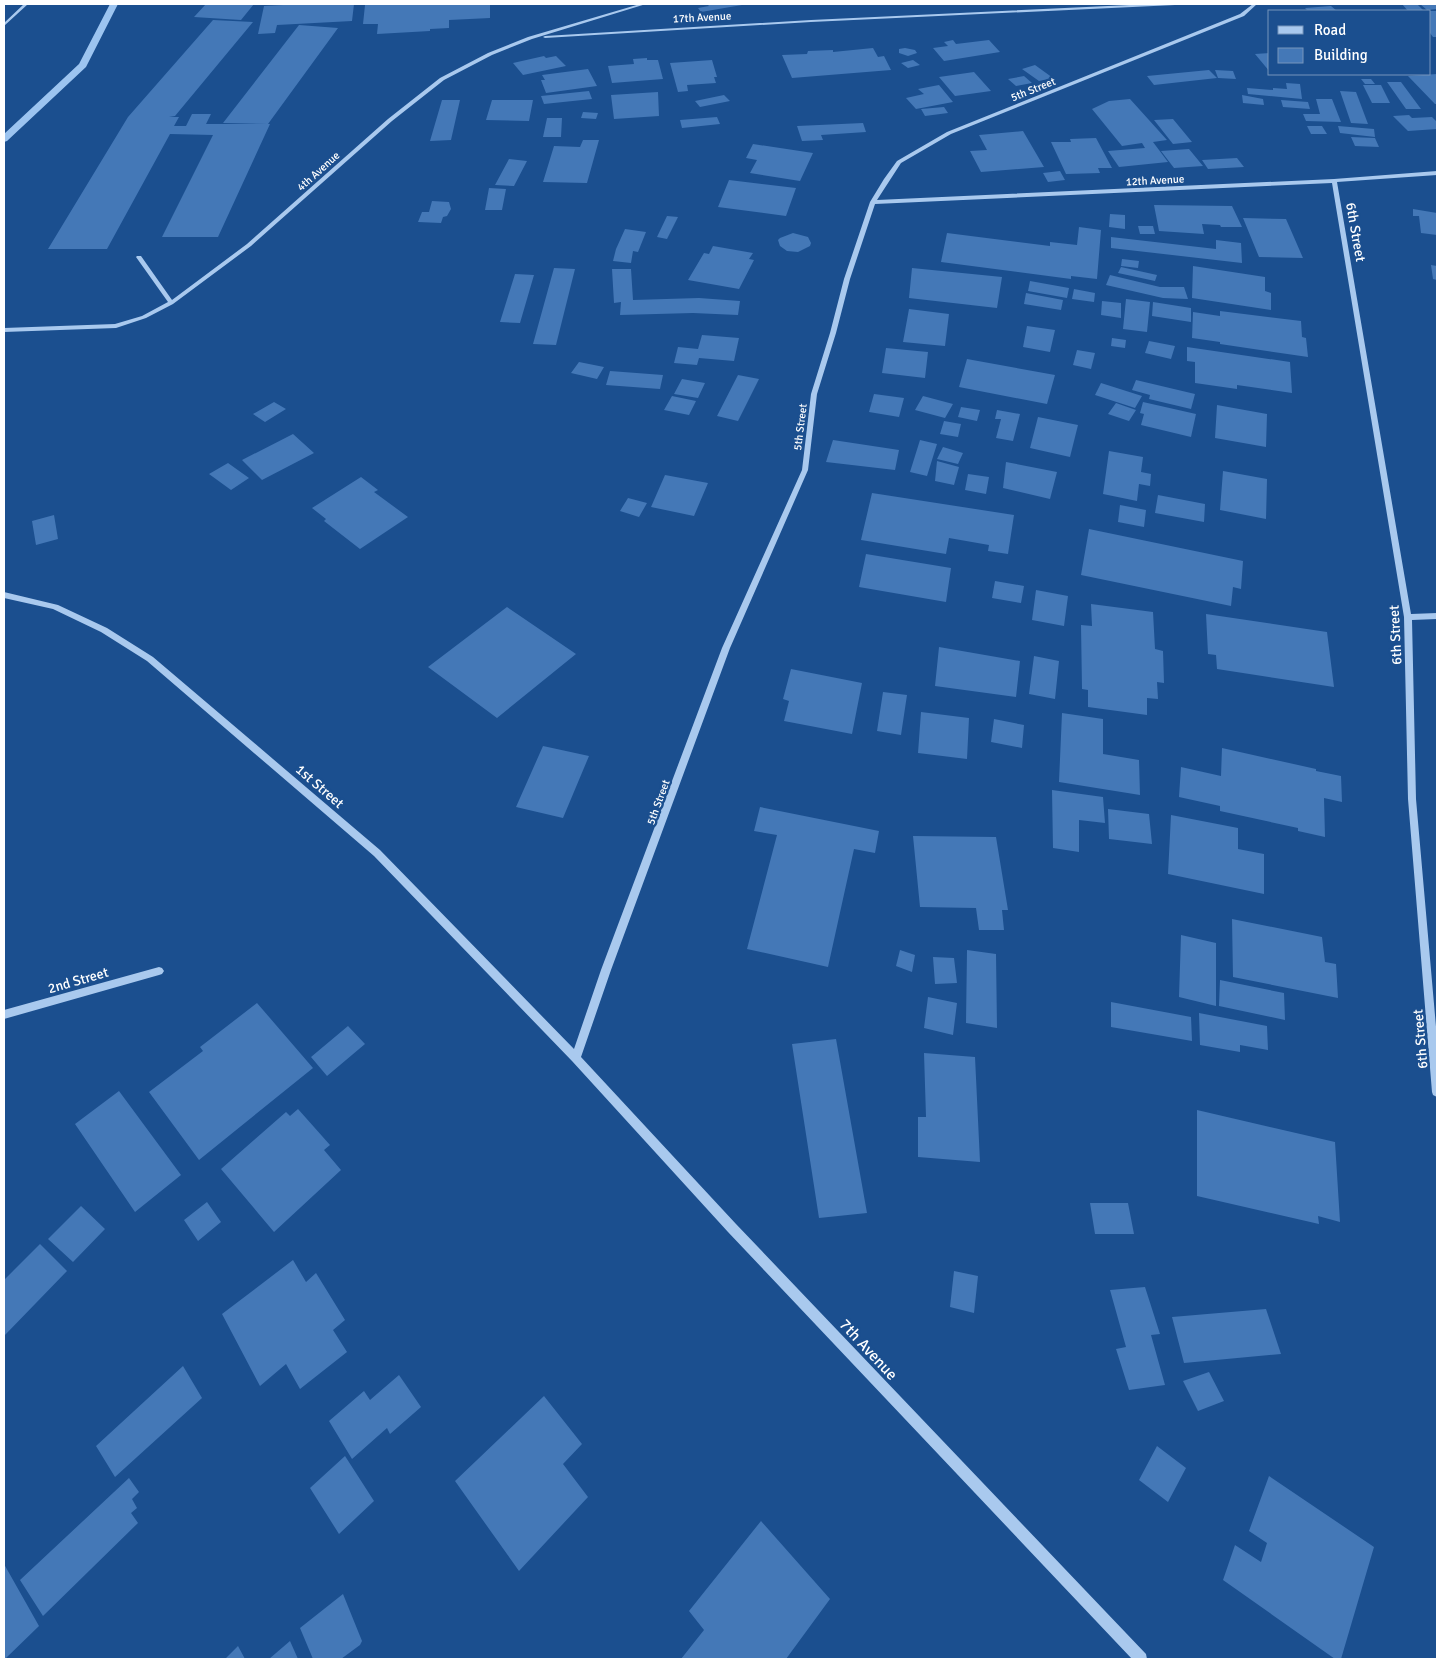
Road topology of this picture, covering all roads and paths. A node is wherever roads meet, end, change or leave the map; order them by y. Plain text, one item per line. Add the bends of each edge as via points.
1 (26, 4) edge
2 (644, 4) edge
3 (1175, 4) edge
4 (1254, 4) edge
5 (4, 25) edge
6 (530, 38) junction
7 (1437, 173) edge
8 (1334, 181) junction
9 (873, 202) junction
10 (139, 257) dead end
11 (171, 303) junction
12 (4, 330) edge
13 (4, 595) edge
14 (1437, 616) edge
15 (1408, 617) junction
16 (159, 971) dead end
17 (4, 1015) edge
18 (576, 1058) junction
19 (1437, 1092) edge
20 (1140, 1659) edge

1 - 5 street
2 - 6 street, 4th Avenue
3 - 6 street, 17th Avenue
4 - 9 street, 5th Street via 1242,15 950,133 899,162
6 - 11 street, 4th Avenue via 442,79 390,120 249,245
7 - 8 street, 12th Avenue
8 - 9 street, 12th Avenue
8 - 15 street, 6th Street
9 - 18 street, 5th Street via 814,394 805,470 726,648
10 - 11 street
11 - 12 street, 4th Avenue via 116,326
13 - 18 street, 1st Street via 55,607 104,630 150,659 377,853
14 - 15 street
15 - 19 street, 6th Street via 1412,799
16 - 17 street, 2nd Street
18 - 20 street, 7th Avenue via 732,1228

